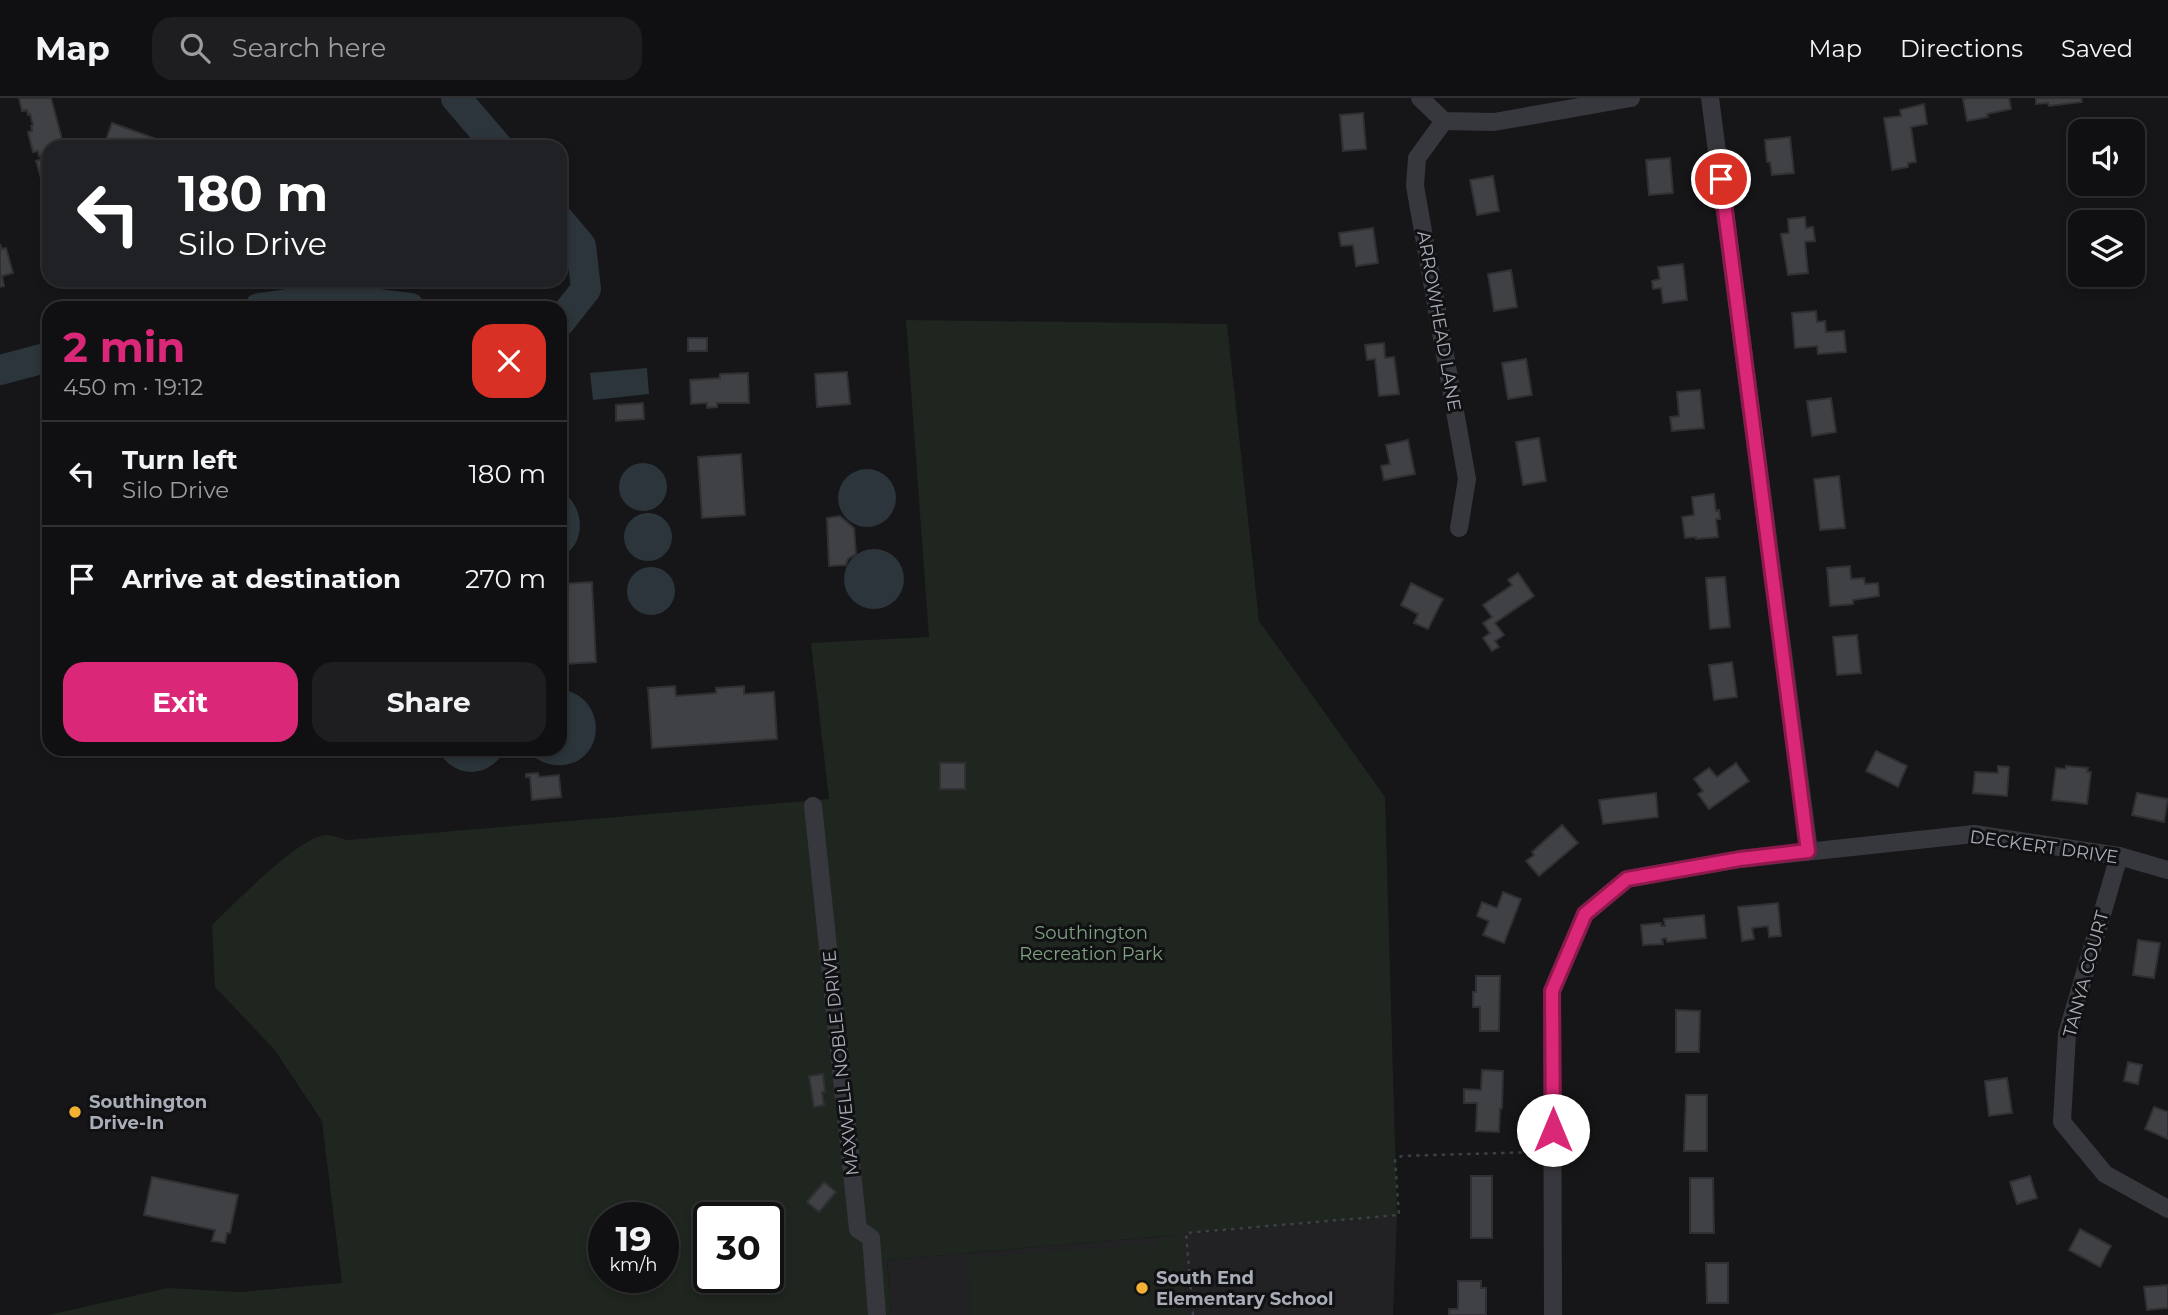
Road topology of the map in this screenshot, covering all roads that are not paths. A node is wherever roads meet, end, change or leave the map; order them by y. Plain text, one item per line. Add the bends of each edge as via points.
1 (1420, 98) edge
2 (1631, 98) edge
3 (1710, 98) edge
4 (1444, 121) junction
5 (1459, 528) dead end
6 (813, 806) dead end
7 (1808, 851) junction
8 (2119, 856) junction
9 (2168, 870) edge
10 (2168, 1209) edge
11 (877, 1315) edge
12 (1553, 1315) edge

1 - 4 street
2 - 4 street via 1494,122
3 - 7 street
4 - 5 street, ARROWHEAD LANE via 1417,158 1415,186 1467,479
6 - 11 street, MAXWELL NOBLE DRIVE via 858,1229 870,1238
7 - 8 street, DECKERT DRIVE via 1975,834
7 - 12 street, DECKERT DRIVE via 1627,879 1585,914 1552,991
8 - 9 street, DECKERT DRIVE
8 - 10 street, TANYA COURT via 2067,1034 2062,1122 2105,1174

